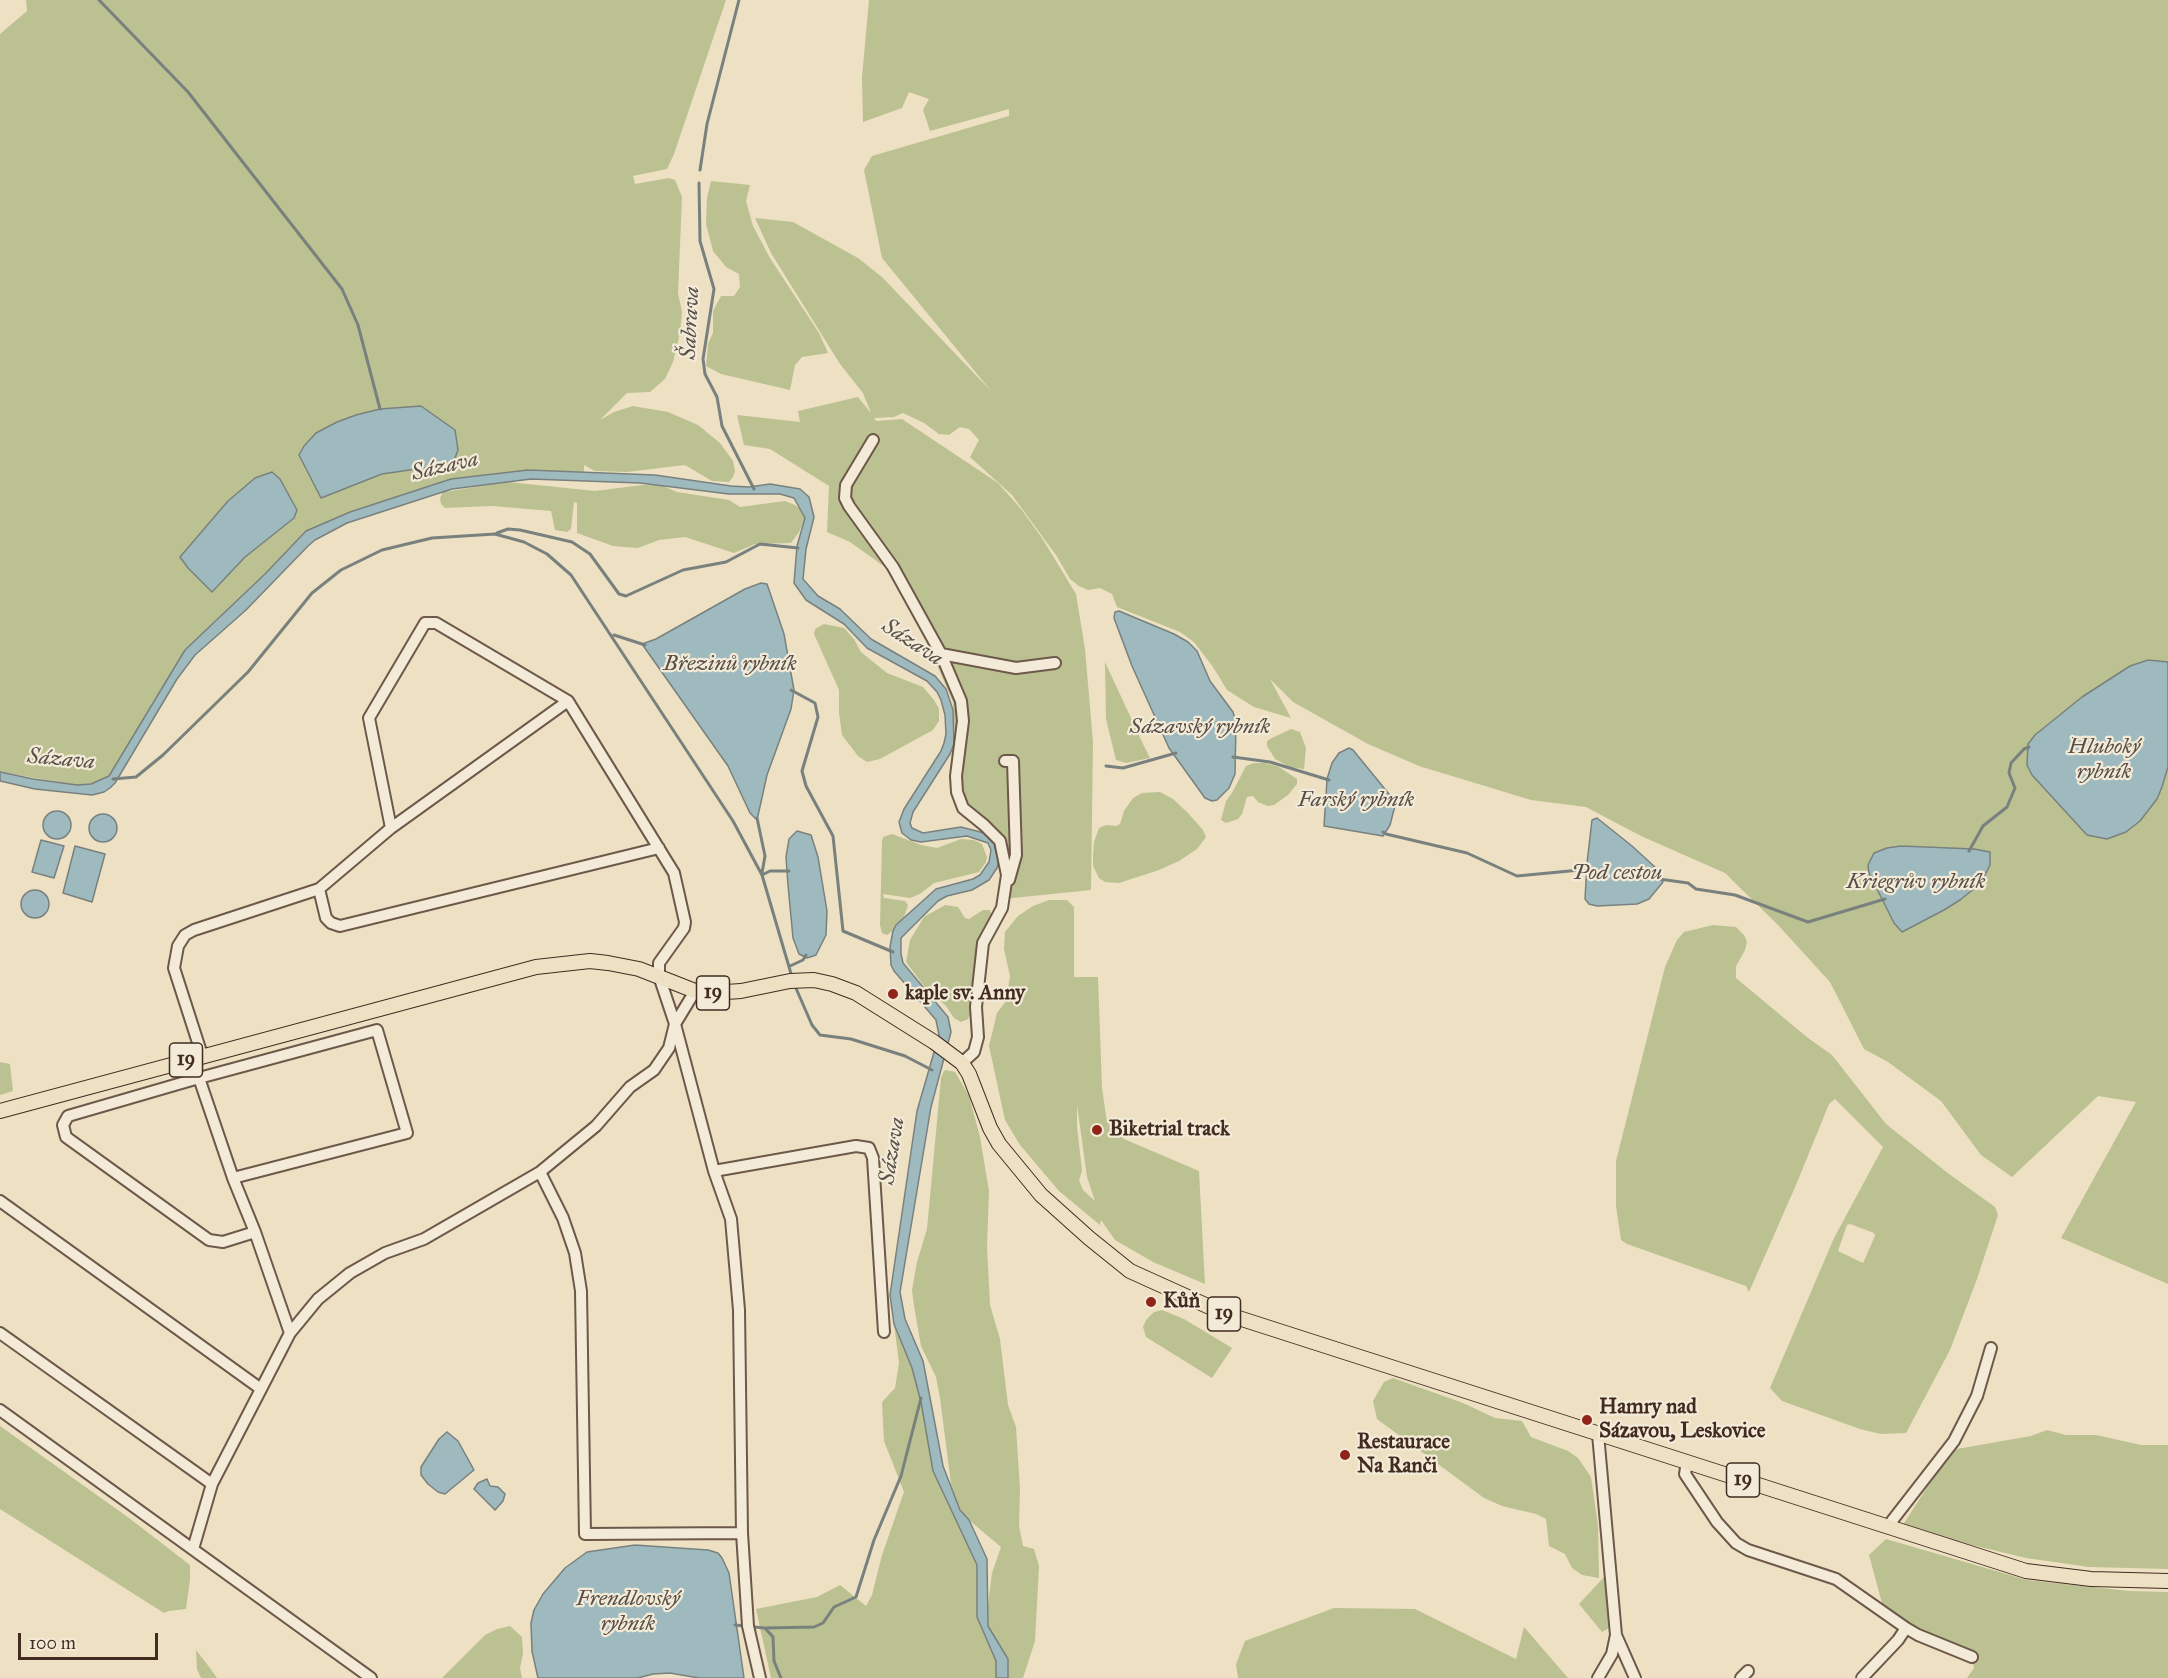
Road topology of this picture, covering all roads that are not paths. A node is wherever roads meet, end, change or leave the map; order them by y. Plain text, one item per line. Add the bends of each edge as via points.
1 (873, 440) dead end
2 (941, 654) junction
3 (1055, 663) dead end
4 (568, 700) junction
5 (1005, 761) dead end
6 (391, 828) junction
7 (659, 848) junction
8 (1007, 886) junction
9 (320, 889) junction
10 (659, 976) junction
11 (695, 992) junction
12 (675, 1024) junction
13 (202, 1055) junction
14 (962, 1063) junction
15 (199, 1078) junction
16 (0, 1111) edge
17 (714, 1171) junction
18 (540, 1172) junction
19 (232, 1178) junction
20 (0, 1201) edge
21 (255, 1232) junction
22 (884, 1332) dead end
23 (0, 1333) edge
24 (290, 1333) junction
25 (1991, 1348) dead end
26 (261, 1389) junction
27 (0, 1410) edge
28 (1598, 1434) junction
29 (1687, 1462) junction
30 (213, 1484) junction
31 (1888, 1526) junction
32 (742, 1533) junction
33 (193, 1549) junction
34 (2168, 1581) edge
35 (1906, 1628) junction
36 (1616, 1635) junction
37 (1971, 1658) dead end
38 (371, 1678) edge
39 (760, 1678) edge
40 (1598, 1678) edge
41 (1635, 1678) edge
42 (1862, 1678) edge

1 - 2 street via 846,485 845,498 893,567
2 - 3 street via 1016,668
2 - 8 street via 961,701 957,792 963,808 999,841
4 - 6 street
4 - 6 street via 436,622 425,623 369,718
4 - 7 street
5 - 8 street via 1013,761 1016,855
6 - 9 street
7 - 9 street via 340,926 326,918
7 - 10 street via 675,873 685,922 659,963
8 - 14 street via 1002,908 983,943 976,1007 978,1037 974,1052
9 - 13 street via 185,935 178,946 174,968
10 - 11 main road, 19
10 - 12 street
10 - 13 main road, 19 via 625,965 590,961 536,967
11 - 12 street
11 - 14 main road, 19 via 741,991 794,981 832,984 856,993
12 - 17 street
12 - 18 street via 669,1048 654,1070 630,1087 596,1126
13 - 16 main road, 19
14 - 28 main road, 19 via 990,1128 1015,1166 1041,1195 1130,1271 1257,1326
15 - 19 street
15 - 19 street via 377,1030 407,1133
15 - 21 street via 68,1116 63,1125 66,1137 209,1240 223,1242
17 - 22 street via 856,1146 869,1148 873,1158
17 - 32 street via 731,1219 739,1310
18 - 24 street via 424,1239 385,1253 350,1273 318,1299
18 - 32 street via 563,1218 575,1253 581,1291 585,1534
19 - 21 street
20 - 26 street
21 - 24 street
23 - 30 street
24 - 26 street
25 - 31 street via 1977,1396 1954,1441
26 - 30 street
27 - 33 street
28 - 29 main road, 19
28 - 36 street
29 - 31 main road, 19
29 - 35 street via 1685,1474 1736,1543 1836,1579
30 - 33 street
31 - 34 main road, 19 via 2026,1571 2091,1579
32 - 39 street via 748,1626
33 - 38 street
35 - 37 street
35 - 42 street
36 - 40 street via 1612,1654
36 - 41 street

